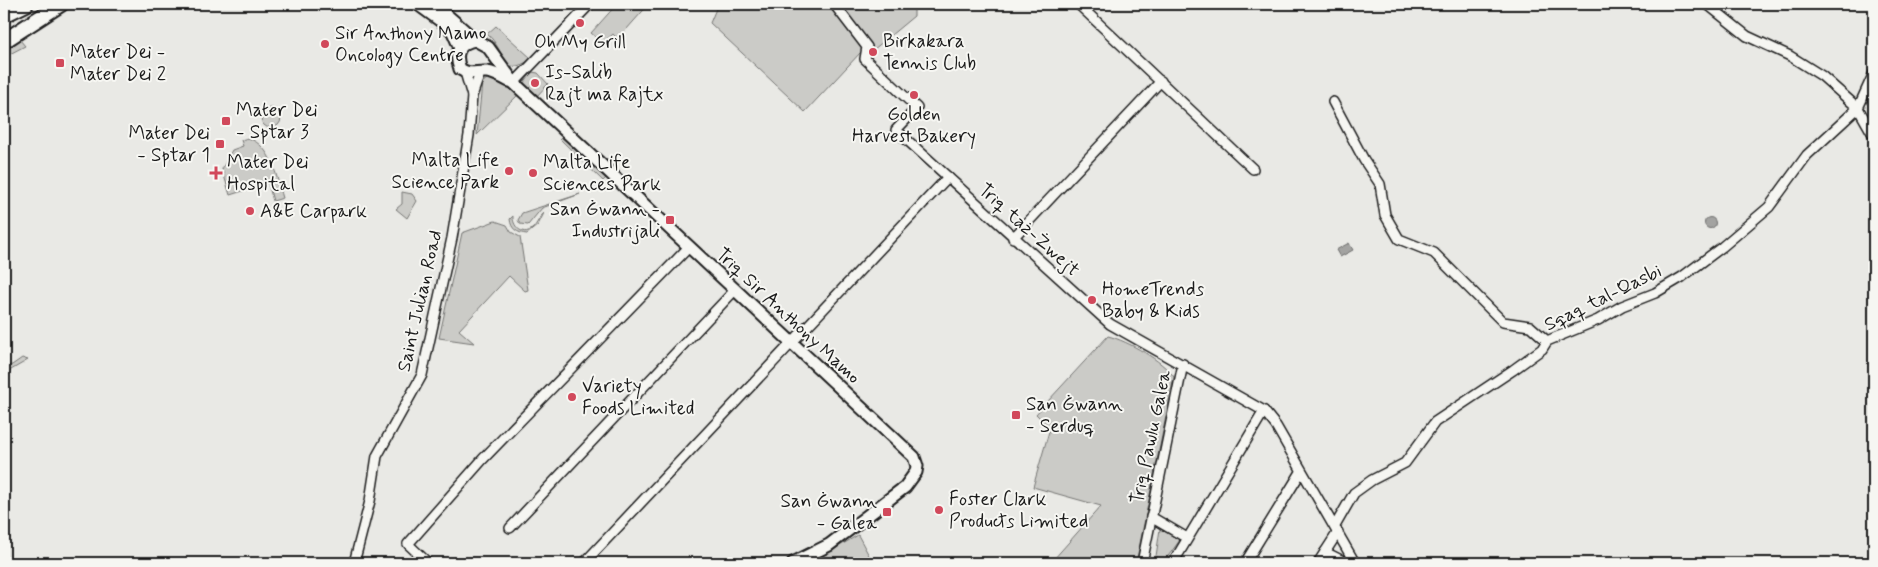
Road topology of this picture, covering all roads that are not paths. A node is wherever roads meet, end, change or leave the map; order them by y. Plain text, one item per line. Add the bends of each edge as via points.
1 (14, 4) edge
2 (26, 4) edge
3 (56, 4) edge
4 (60, 4) edge
5 (420, 4) edge
6 (426, 4) edge
7 (434, 4) edge
8 (590, 4) edge
9 (834, 4) edge
10 (1078, 4) edge
11 (1706, 4) edge
12 (4, 9) edge
13 (4, 15) edge
14 (442, 20) junction
15 (4, 30) edge
16 (475, 40) junction
17 (4, 41) edge
18 (460, 48) junction
19 (491, 54) junction
20 (465, 72) junction
21 (482, 72) junction
22 (1874, 73) edge
23 (1161, 81) junction
24 (514, 83) junction
25 (472, 96) junction
26 (1333, 102) dead end
27 (1858, 108) junction
28 (1874, 136) edge
29 (1254, 168) dead end
30 (948, 178) junction
31 (1013, 238) junction
32 (689, 247) junction
33 (736, 290) junction
34 (1547, 341) junction
35 (792, 344) junction
36 (1183, 364) junction
37 (1264, 412) junction
38 (1301, 472) junction
39 (1151, 518) junction
40 (510, 528) dead end
41 (1336, 529) junction
42 (1187, 538) junction
43 (1325, 552) junction
44 (354, 563) edge
45 (428, 563) edge
46 (584, 563) edge
47 (793, 563) edge
48 (1142, 563) edge
49 (1173, 563) edge
50 (1245, 563) edge
51 (1318, 563) edge
52 (1347, 563) edge
53 (1355, 563) edge

1 - 12 highway
2 - 13 highway
3 - 15 highway
4 - 17 highway
5 - 14 highway
6 - 14 main road
7 - 16 main road, Triq Sir Anthony Mamo
8 - 24 street
9 - 30 street, Triq taż-Żwejt via 867,47 866,59 917,108 896,130
10 - 23 street
11 - 27 street via 1747,36 1790,56 1822,76
14 - 18 main road
16 - 18 main road
16 - 19 main road, Triq Sir Anthony Mamo via 488,47
18 - 20 main road via 458,63
19 - 21 main road via 490,64
19 - 24 main road, Triq Sir Anthony Mamo
20 - 21 main road, Triq Sir Anthony Mamo
20 - 25 street, Saint Julian Road
21 - 24 main road, Triq Sir Anthony Mamo via 496,74
21 - 25 street, Saint Julian Road
22 - 27 street
23 - 29 street
23 - 31 street
24 - 32 main road, Triq Sir Anthony Mamo
25 - 44 street, Saint Julian Road via 470,136 452,238 422,375 377,456 370,501
26 - 34 street via 1380,184 1385,215 1398,239 1434,253 1503,322 1530,326
27 - 28 street
27 - 34 street, Sqaq tal-Qasbi via 1807,155 1769,207 1682,277 1598,320
30 - 31 street, Triq taż-Żwejt
30 - 35 street
31 - 36 street, Triq taż-Żwejt via 1110,324
32 - 33 main road, Triq Sir Anthony Mamo
32 - 45 street via 490,452 408,544
33 - 35 main road, Triq Sir Anthony Mamo
33 - 40 street
34 - 41 street, Sqaq tal-Qasbi via 1542,349 1436,422 1405,463 1354,493
35 - 46 street
35 - 47 main road, Triq Sir Anthony Mamo via 914,457 917,466 905,487 858,524 829,545
36 - 37 street, Triq taż-Żwejt
36 - 39 street, Triq Pawlu Galea
37 - 38 street, Triq taż-Żwejt via 1276,426
37 - 42 street
38 - 41 street, Triq taż-Żwejt
38 - 50 street
39 - 42 street, Triq Pawlu Galea
39 - 48 street, Triq Pawlu Galea
41 - 43 street, Sqaq tal-Qasbi
41 - 53 street, Triq taż-Żwejt
42 - 49 street
43 - 51 street, Sqaq tal-Qasbi
43 - 52 street

